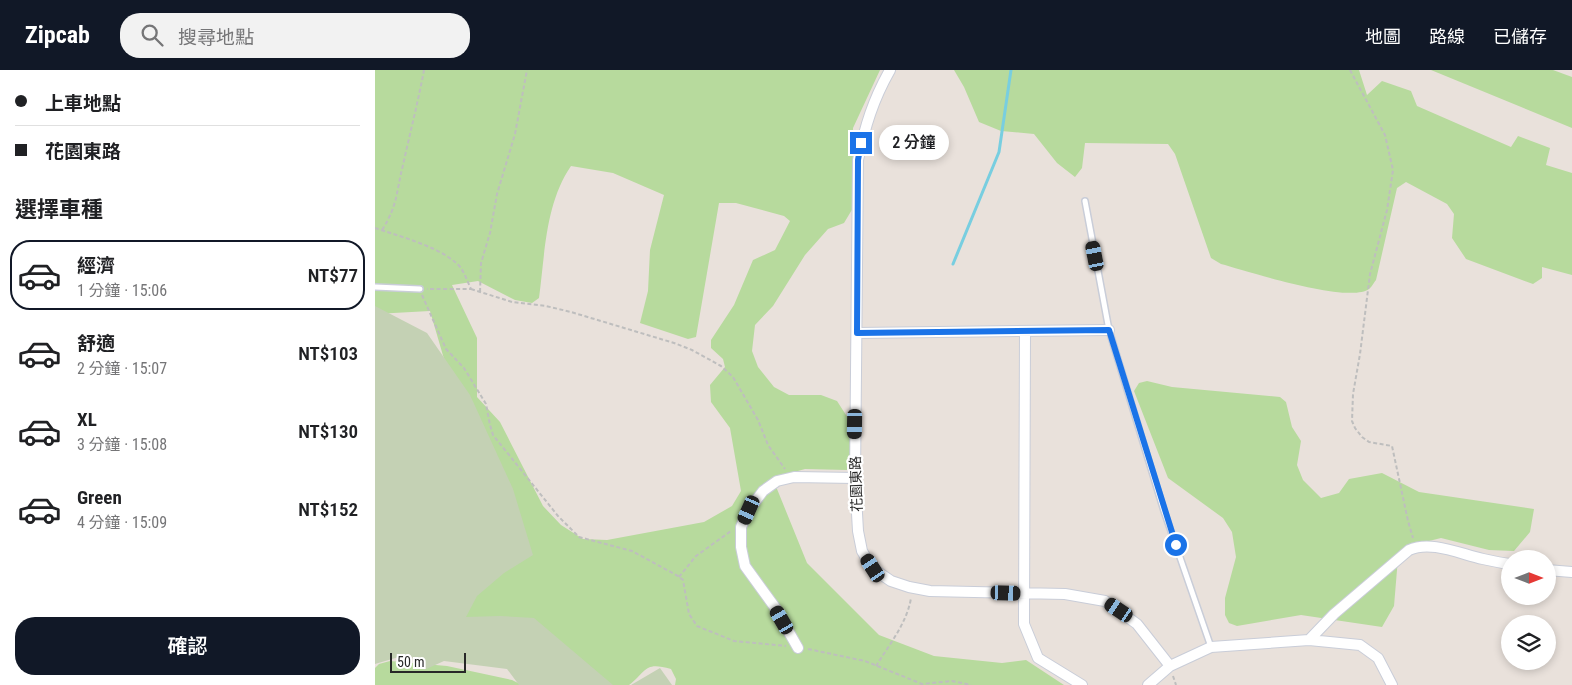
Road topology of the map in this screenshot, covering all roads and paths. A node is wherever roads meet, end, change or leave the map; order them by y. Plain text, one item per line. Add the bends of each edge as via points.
1 (424, 70) edge
2 (527, 70) edge
3 (890, 70) edge
4 (1350, 70) edge
5 (1085, 201) dead end
6 (375, 228) edge
7 (382, 230) junction
8 (375, 287) edge
9 (419, 289) junction
10 (471, 289) junction
11 (480, 292) junction
12 (1109, 330) junction
13 (1025, 332) junction
14 (857, 333) junction
15 (794, 477) junction
16 (855, 478) junction
17 (741, 527) junction
18 (1416, 547) junction
19 (1501, 563) edge
20 (1556, 571) edge
21 (1572, 572) edge
22 (679, 577) junction
23 (913, 588) junction
24 (1025, 593) junction
25 (1309, 640) junction
26 (1211, 647) junction
27 (798, 648) junction
28 (876, 666) junction
29 (1170, 666) junction
30 (971, 685) edge
31 (1082, 685) edge
32 (1148, 685) edge
33 (1392, 685) edge

1 - 7 path via 398,196
2 - 11 path via 515,134 481,262
3 - 14 street, 花園東路 via 867,119 858,160
4 - 18 path via 1385,135 1393,170 1387,210 1370,274 1352,421 1369,442 1392,446
5 - 12 lane
6 - 7 path
7 - 10 path via 457,262
8 - 9 lane
9 - 10 path
9 - 22 path via 446,349 465,368 486,404 493,435 558,516 579,537 632,551
10 - 11 path
11 - 15 path via 513,302 571,312 674,342 721,366 733,377 768,445
12 - 13 street
12 - 26 lane via 1164,511
13 - 14 street
13 - 24 street
14 - 16 street, 花園東路
15 - 16 street
15 - 17 street via 777,481 763,491
16 - 23 street, 花園東路 via 862,551 873,568 891,581
17 - 22 path via 696,556
17 - 27 street via 745,566 774,606
18 - 19 street via 1434,547
18 - 25 street via 1334,614
20 - 21 street
22 - 27 path via 683,580 689,614 697,626 734,641
23 - 24 street, 花園東路
23 - 28 path via 909,609
24 - 29 street, 花園東路 via 1065,594 1105,601 1137,624
24 - 31 street via 1025,624 1037,658
25 - 26 street
25 - 33 street via 1360,645 1378,658
26 - 29 street
27 - 28 path
28 - 30 path via 922,684 952,681
29 - 32 street

